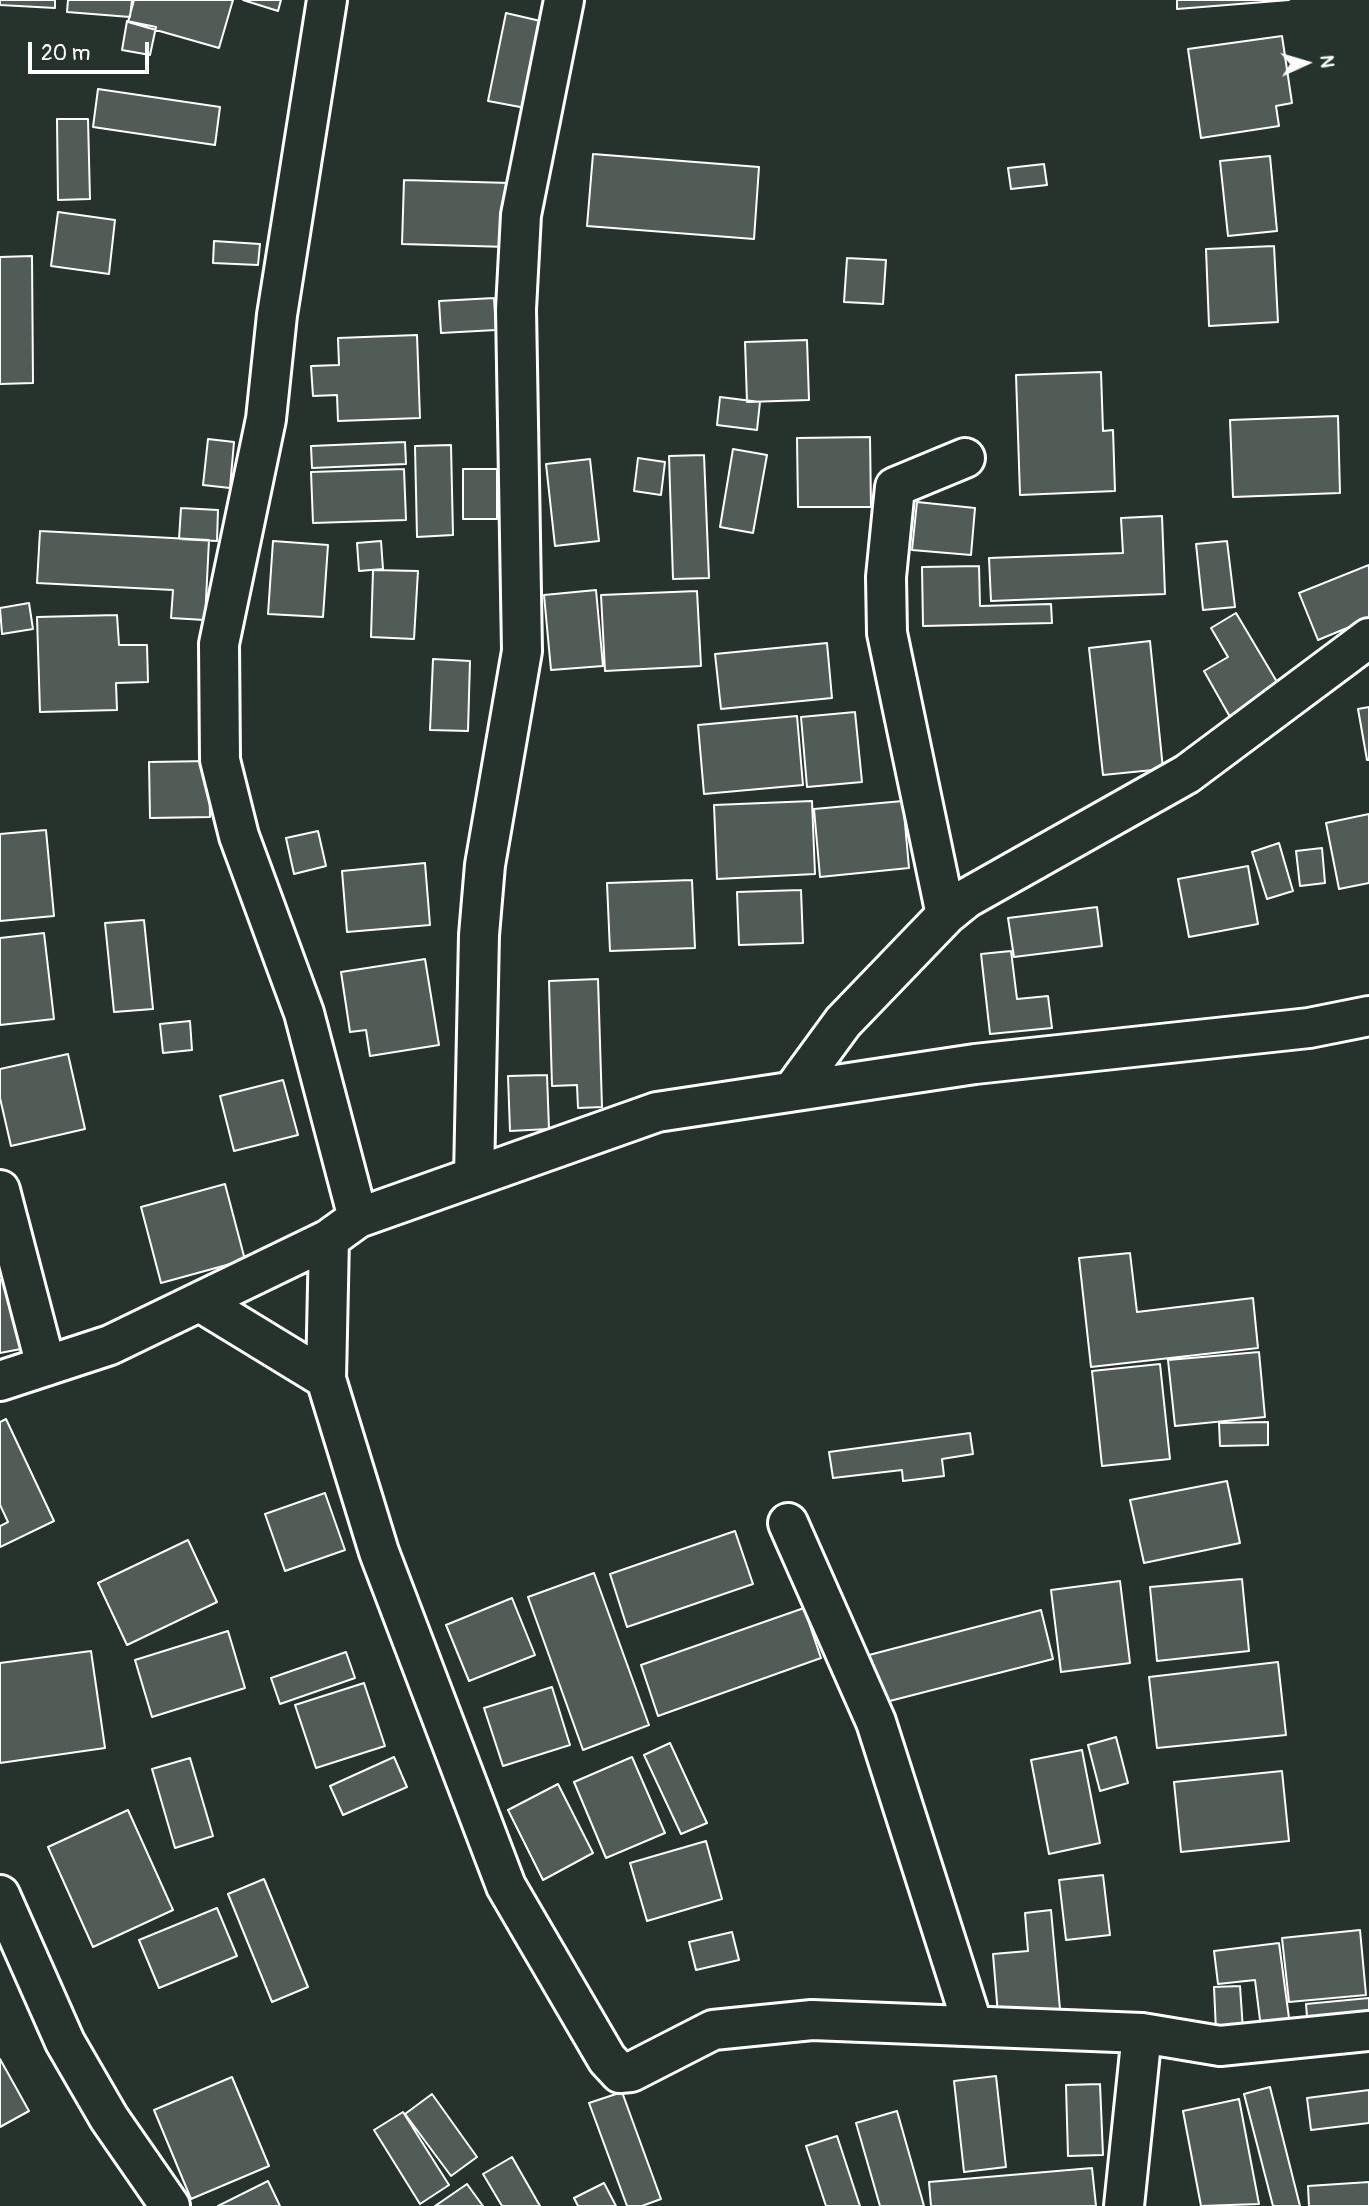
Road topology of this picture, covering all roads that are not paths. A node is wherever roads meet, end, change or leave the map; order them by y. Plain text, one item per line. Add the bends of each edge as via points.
1 (327, 0) edge
2 (564, 0) edge
3 (965, 458) dead end
4 (1369, 638) edge
5 (946, 915) junction
6 (1369, 1016) edge
7 (794, 1089) junction
8 (474, 1177) junction
9 (0, 1190) edge
10 (343, 1229) junction
11 (200, 1302) junction
12 (46, 1366) junction
13 (326, 1379) junction
14 (0, 1381) edge
15 (788, 1523) dead end
16 (0, 1895) edge
17 (973, 2026) junction
18 (1369, 2031) edge
19 (1142, 2033) junction
20 (170, 2206) edge
21 (1124, 2206) edge

1 - 10 street via 277,315 267,419 219,643 220,760 239,836 304,1013
2 - 8 street via 521,215 516,309 522,651 485,865
3 - 5 street via 895,487 886,577 887,633
4 - 5 street via 1187,774 967,898
5 - 7 street via 843,1022
6 - 7 street via 1309,1028 975,1064
7 - 8 street via 657,1112
8 - 10 street
9 - 12 street
10 - 11 street
10 - 13 street
11 - 12 street via 110,1345
11 - 13 street
12 - 14 street
13 - 17 street via 379,1552 506,1886 615,2069 631,2072 713,2030 812,2020
15 - 17 street via 876,1722
16 - 20 street via 65,2042 109,2118
17 - 19 street
18 - 19 street via 1220,2046
19 - 21 street

